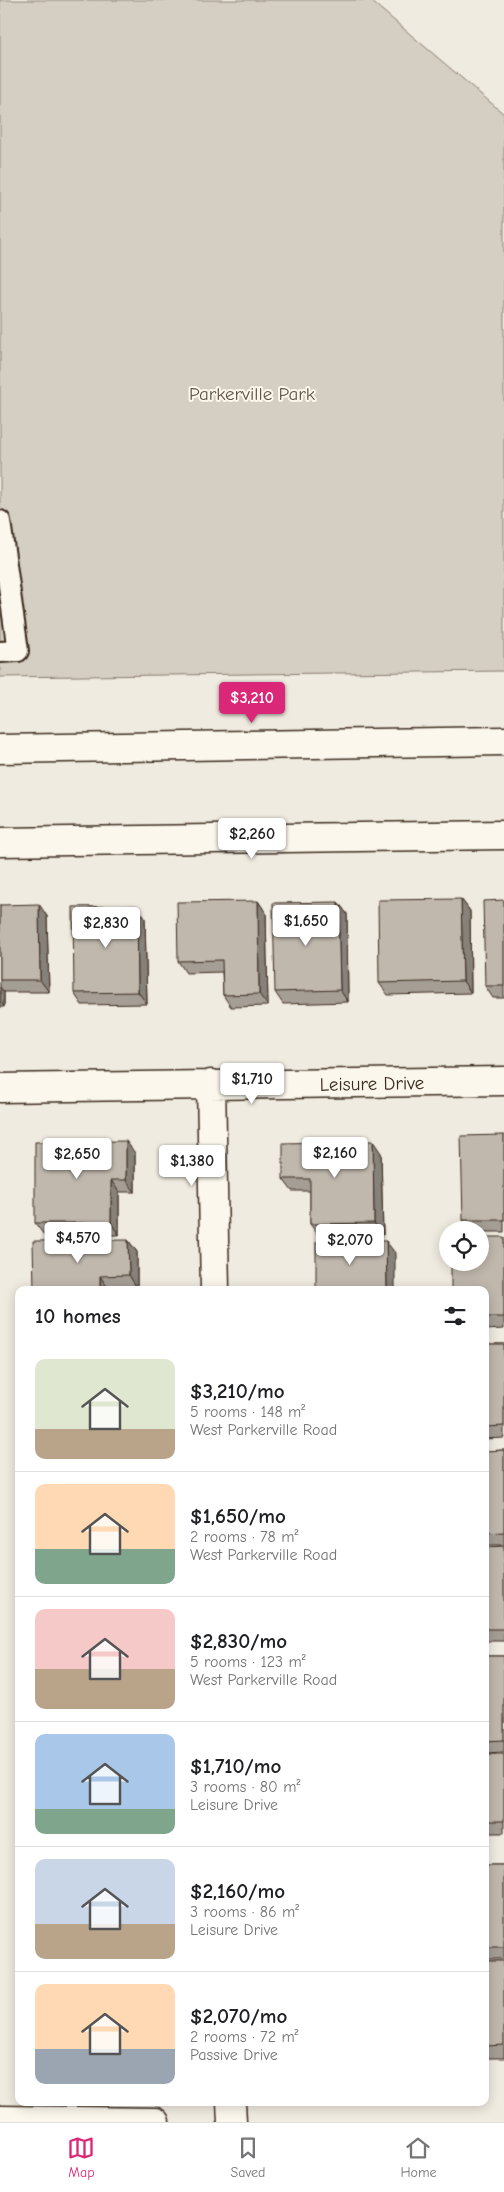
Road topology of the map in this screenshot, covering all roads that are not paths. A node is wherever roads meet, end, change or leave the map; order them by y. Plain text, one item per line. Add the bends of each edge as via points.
1 (0, 521) edge
2 (0, 652) edge
3 (504, 741) edge
4 (0, 749) edge
5 (504, 819) edge
6 (504, 835) edge
7 (386, 836) junction
8 (0, 842) edge
9 (504, 1081) edge
10 (211, 1084) junction
11 (0, 1088) edge
12 (215, 1286) edge
13 (231, 2106) edge
14 (0, 2120) edge
15 (155, 2122) edge
16 (232, 2122) edge

1 - 2 lane via 18,651
3 - 4 main road
5 - 7 main road
6 - 7 main road
7 - 8 main road
9 - 10 main road, Leisure Drive
10 - 11 main road, Leisure Drive
10 - 12 main road
13 - 16 main road
14 - 15 main road

